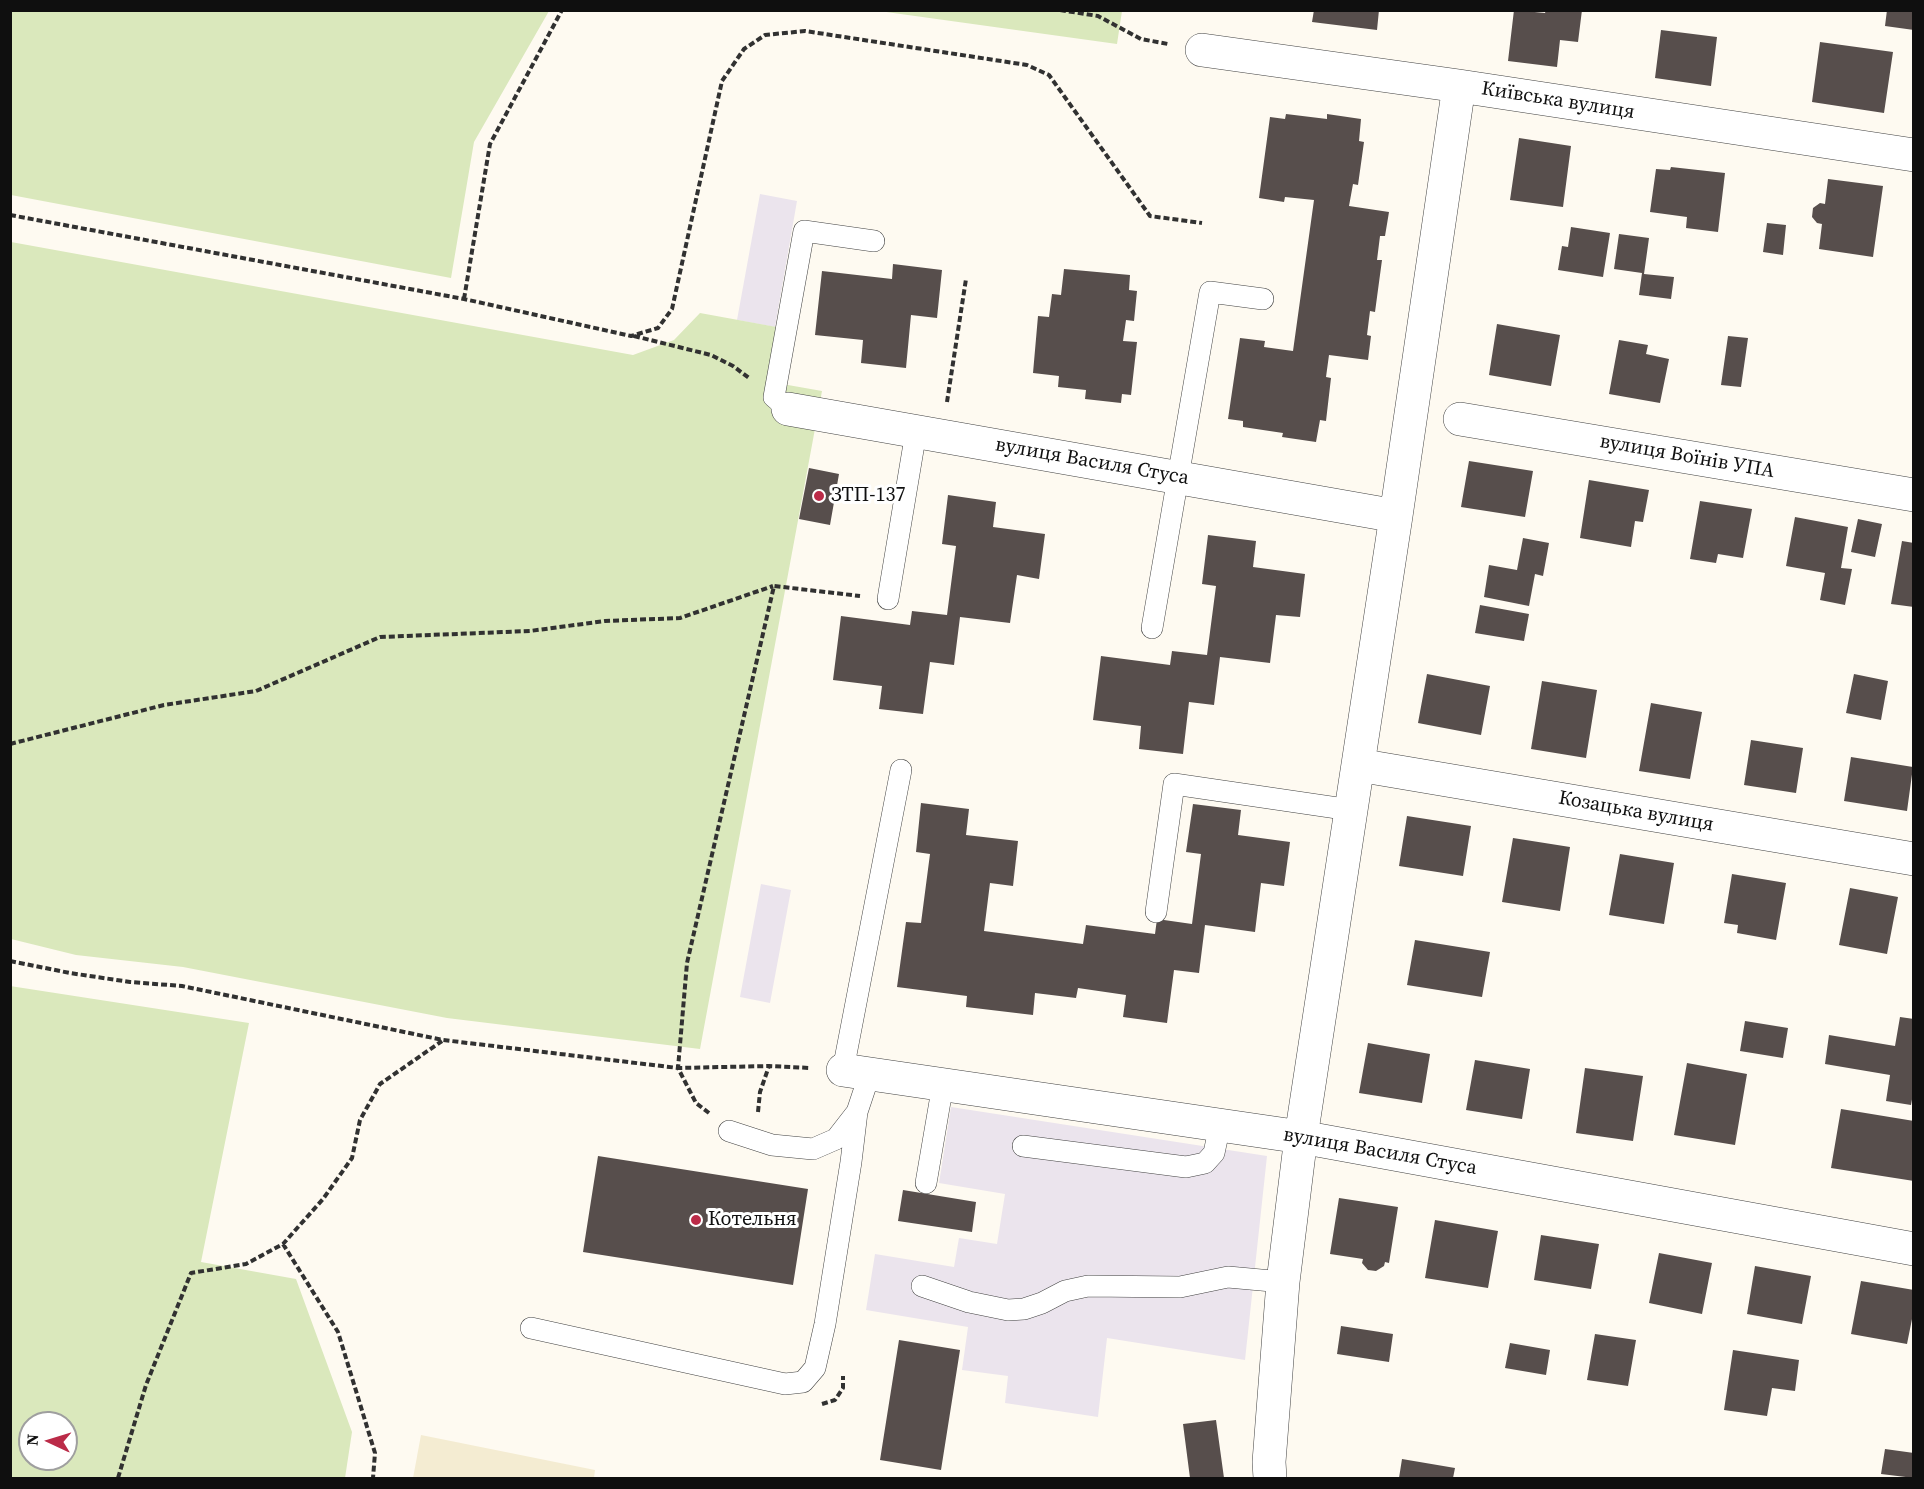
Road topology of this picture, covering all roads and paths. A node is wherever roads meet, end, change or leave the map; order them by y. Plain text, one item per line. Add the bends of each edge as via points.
1 (562, 10) edge
2 (1059, 10) edge
3 (1202, 50) joint
4 (1459, 86) junction
5 (1914, 155) edge
6 (10, 215) edge
7 (1202, 223) dead end
8 (874, 241) dead end
9 (966, 279) dead end
10 (464, 299) junction
11 (1263, 299) dead end
12 (631, 336) junction
13 (781, 403) junction
14 (947, 406) dead end
15 (1460, 419) dead end
16 (916, 432) junction
17 (1178, 477) junction
18 (1914, 495) edge
19 (1396, 516) junction
20 (774, 585) junction
21 (888, 599) joint
22 (1152, 628) dead end
23 (10, 744) edge
24 (1358, 765) junction
25 (901, 770) dead end
26 (1352, 810) junction
27 (1914, 859) edge
28 (1156, 912) dead end
29 (10, 961) edge
30 (443, 1040) junction
31 (770, 1066) junction
32 (678, 1068) junction
33 (857, 1072) junction
34 (943, 1084) junction
35 (857, 1112) junction
36 (1220, 1125) junction
37 (729, 1131) joint
38 (1300, 1137) junction
39 (772, 1145) junction
40 (1023, 1146) dead end
41 (926, 1183) dead end
42 (283, 1245) junction
43 (1914, 1249) edge
44 (1283, 1282) junction
45 (921, 1286) dead end
46 (531, 1328) dead end
47 (118, 1479) edge
48 (373, 1479) edge
49 (1270, 1479) edge

1 - 10 path via 490,144
2 - 3 path via 1098,16 1141,39
3 - 4 street, Київська вулиця
4 - 5 street, Київська вулиця
4 - 19 street
6 - 10 path
7 - 12 path via 1150,216 1049,75 1027,65 805,31 765,35 744,49 722,81 672,309 658,328
8 - 13 lane via 804,231
9 - 14 path
10 - 12 path
11 - 17 lane via 1210,292
12 - 13 path via 711,355 733,366
13 - 16 street, вулиця Василя Стуса
15 - 18 street, вулиця Воїнів УПА
16 - 17 street, вулиця Василя Стуса
16 - 21 lane
17 - 19 street, вулиця Василя Стуса
17 - 22 lane
19 - 24 street
20 - 21 path
20 - 23 path via 680,618 605,621 530,631 380,637 256,691 164,705
20 - 32 path via 687,963
24 - 26 street
24 - 27 street, Козацька вулиця
25 - 33 lane
26 - 28 lane via 1174,784
26 - 38 street
29 - 30 path via 130,982 182,986
30 - 32 path
30 - 42 path via 380,1084 360,1120 352,1158
31 - 32 path
31 - 33 path
31 - 39 path via 760,1092 758,1117
32 - 37 path via 696,1103
33 - 34 street, вулиця Василя Стуса
33 - 35 lane
34 - 36 street, вулиця Василя Стуса
34 - 41 lane
35 - 39 lane via 836,1139 813,1149
35 - 46 lane via 825,1324 815,1368 803,1382 785,1384
36 - 38 street, вулиця Василя Стуса
36 - 40 lane via 1214,1154 1205,1164 1186,1167
37 - 39 lane
38 - 43 street, вулиця Василя Стуса
38 - 44 street
42 - 47 path via 246,1264 191,1274 146,1385
42 - 48 path via 339,1332 375,1453
44 - 45 lane via 1228,1277 1180,1287 1088,1286 1065,1291 1024,1309 1008,1310
44 - 49 street

